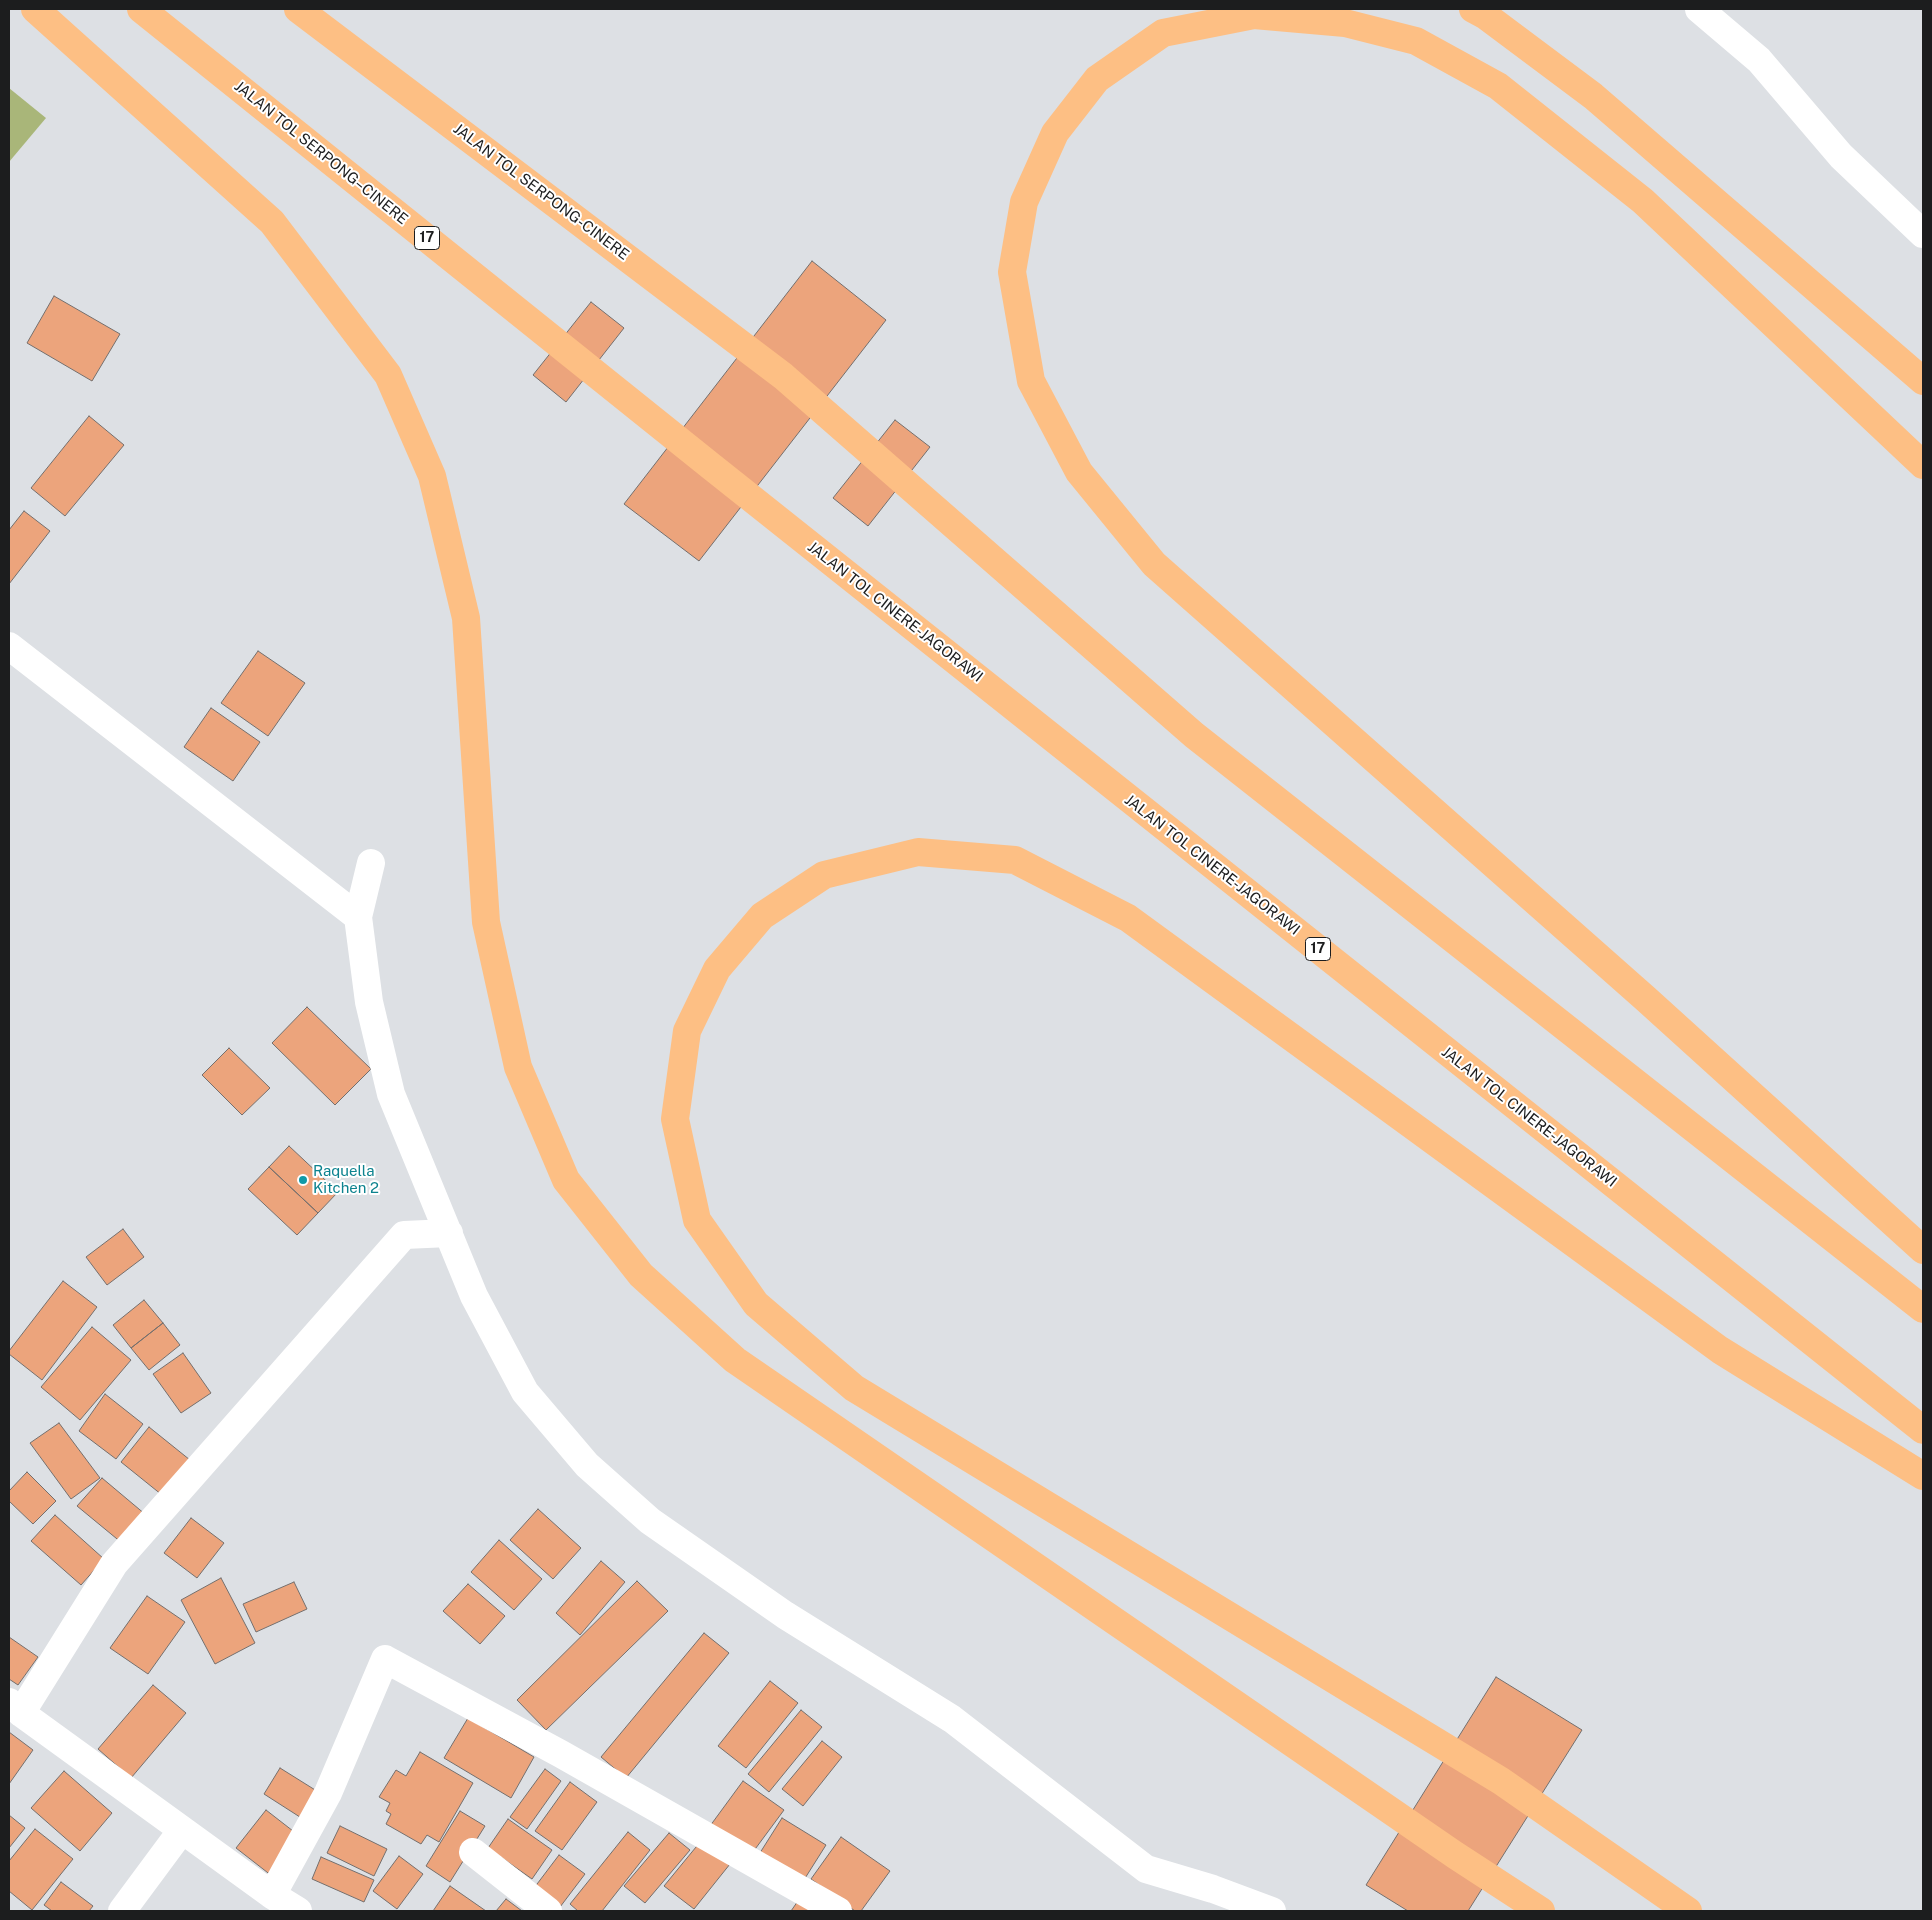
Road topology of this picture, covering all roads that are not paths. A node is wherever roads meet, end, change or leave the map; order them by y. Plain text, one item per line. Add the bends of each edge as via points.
1 (36, 9) edge
2 (141, 9) edge
3 (298, 9) edge
4 (1473, 9) edge
5 (1699, 9) edge
6 (1923, 234) edge
7 (1923, 380) edge
8 (1923, 465) edge
9 (712, 467) joint
10 (9, 646) edge
11 (371, 863) dead end
12 (358, 917) junction
13 (448, 1233) junction
14 (1923, 1250) edge
15 (1923, 1309) edge
16 (1923, 1430) edge
17 (1923, 1476) edge
18 (15, 1708) edge
19 (182, 1830) junction
20 (473, 1852) dead end
21 (272, 1895) junction
22 (122, 1911) edge
23 (298, 1911) edge
24 (548, 1911) edge
25 (838, 1911) edge
26 (1272, 1911) edge
27 (1541, 1911) edge
28 (1688, 1911) edge

1 - 27 highway via 272,222 388,375 432,476 466,618 486,922 518,1067 566,1180 635,1268 735,1360
2 - 9 highway, JALAN TOL SERPONG–CINERE / 17
3 - 15 highway, JALAN TOL SERPONG-CINERE via 783,376 1194,735
4 - 7 highway via 1592,96
5 - 6 street via 1759,60 1841,156
8 - 14 highway via 1643,201 1498,86 1416,41 1345,24 1254,15 1163,32 1097,80 1055,133 1024,202 1012,272 1031,381 1079,472 1154,564 1646,999
9 - 16 highway, JALAN TOL CINERE-JAGORAWI / 17
10 - 12 street
11 - 12 street
12 - 13 street via 369,1002 391,1094
13 - 18 street via 404,1235 114,1564
13 - 26 street via 474,1296 526,1392 587,1465 650,1521 785,1615 952,1719 1146,1869
17 - 28 highway via 1720,1350 1128,918 1015,860 918,852 824,876 762,916 717,968 687,1031 675,1119 697,1220 756,1304 854,1388 1501,1781
18 - 19 street
19 - 21 street
19 - 22 street
20 - 24 street
21 - 23 street
21 - 25 street via 328,1793 385,1659 561,1754

